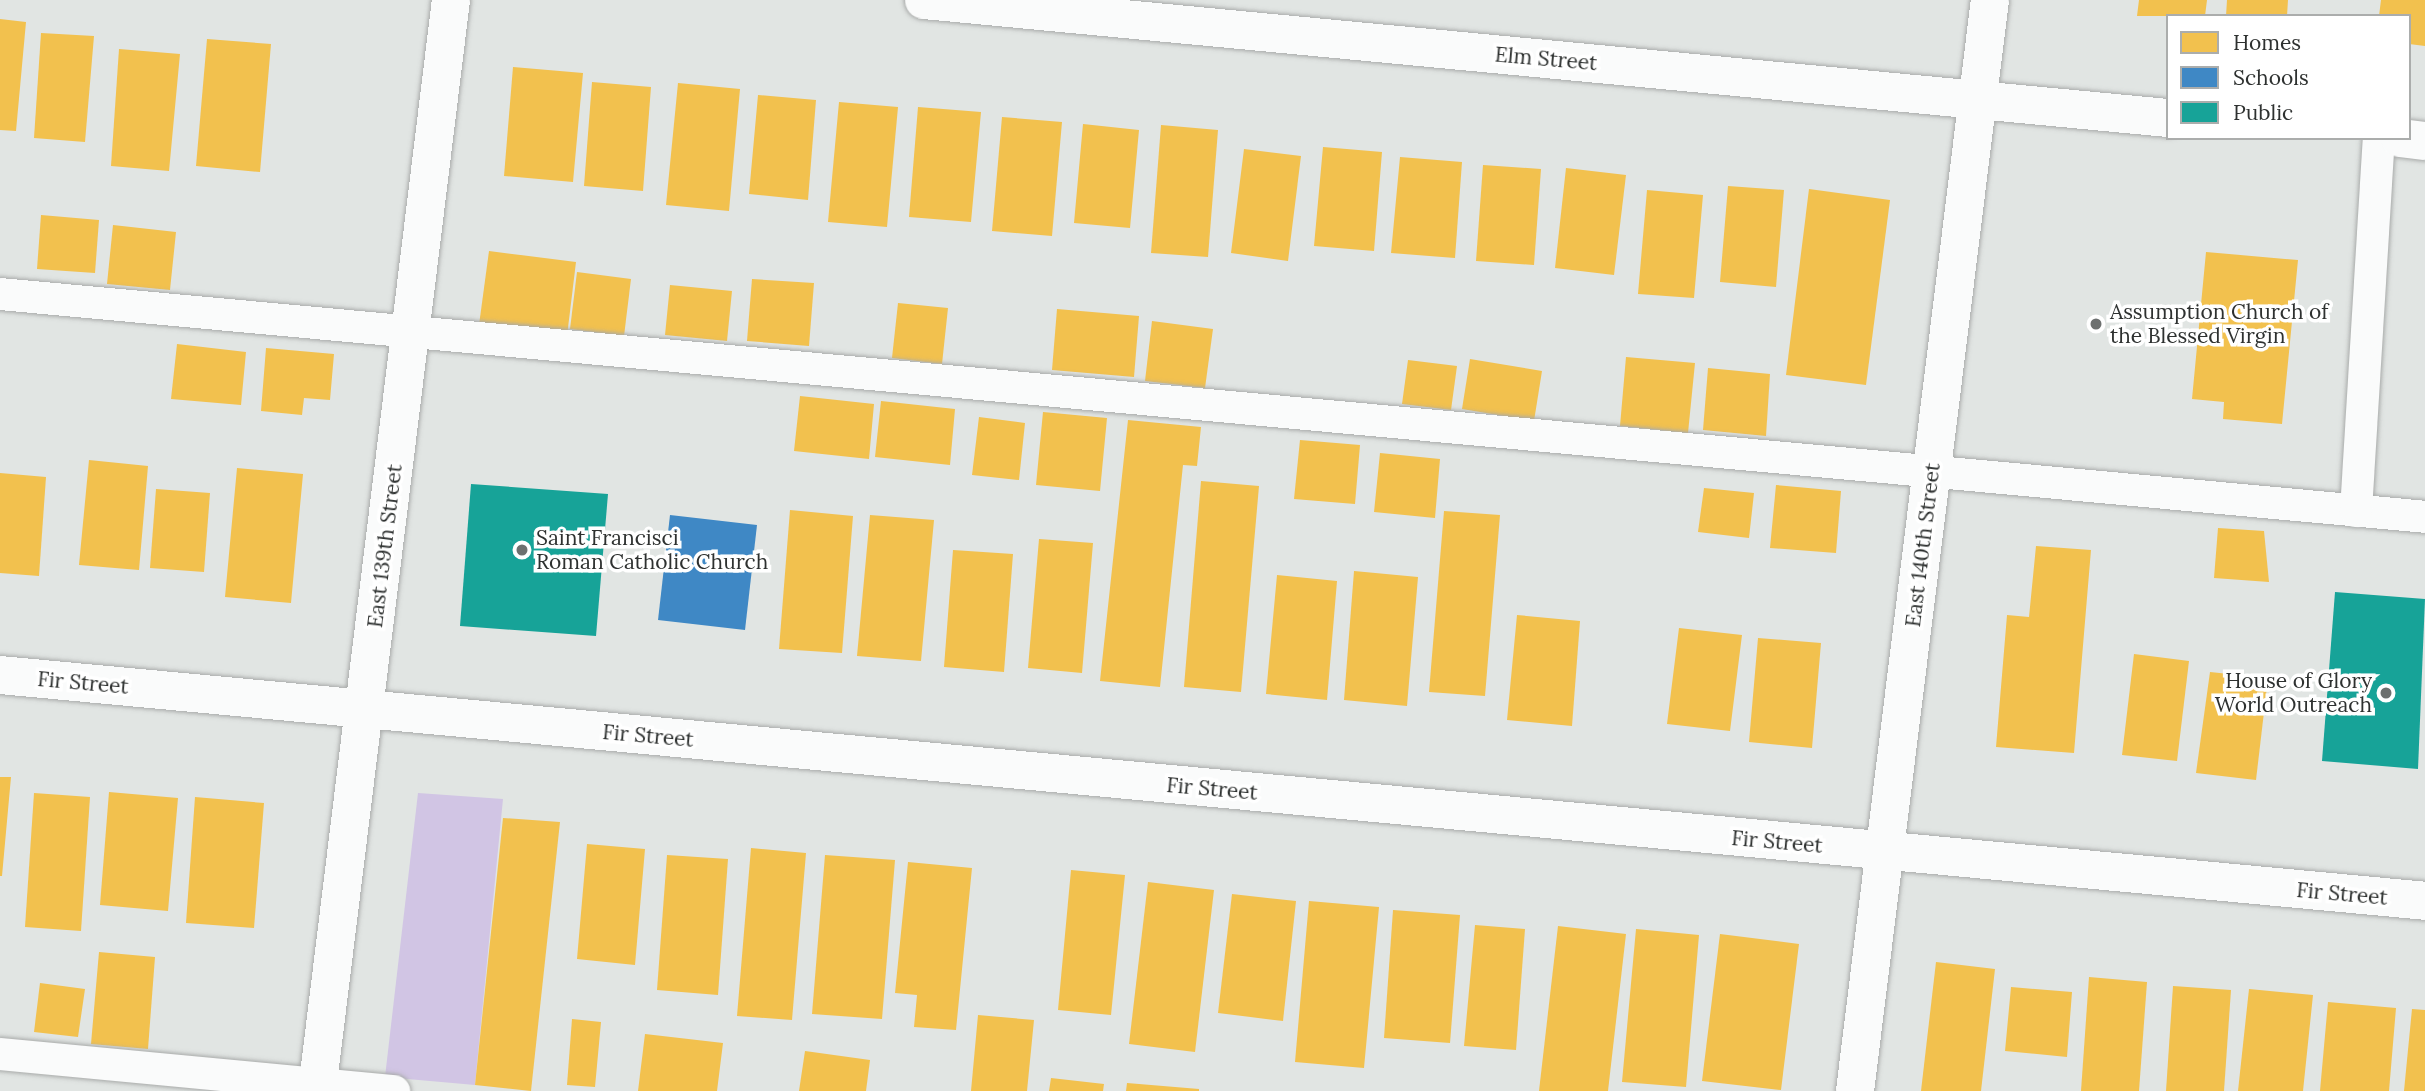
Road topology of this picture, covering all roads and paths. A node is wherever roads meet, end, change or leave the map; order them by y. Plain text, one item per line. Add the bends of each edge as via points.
1 (451, 0) edge
2 (924, 0) edge
3 (1990, 0) edge
4 (1977, 101) junction
5 (2166, 118) edge
6 (2379, 140) edge
7 (0, 294) edge
8 (411, 331) junction
9 (1931, 475) junction
10 (2356, 511) junction
11 (2425, 517) edge
12 (0, 675) edge
13 (365, 710) junction
14 (1885, 852) junction
15 (2425, 901) edge
16 (0, 1054) edge
17 (318, 1087) edge
18 (394, 1091) edge
19 (1855, 1091) edge

1 - 8 street, East 139th Street
2 - 4 street, Elm Street
3 - 4 street, East 140th Street
4 - 5 street, Elm Street
4 - 9 street, East 140th Street
6 - 10 lane
7 - 8 lane
8 - 9 lane
8 - 13 street, East 139th Street
9 - 10 lane
9 - 14 street, East 140th Street
10 - 11 lane
12 - 13 street, Fir Street
13 - 14 street, Fir Street
13 - 17 street, East 139th Street
14 - 15 street, Fir Street
14 - 19 street, East 140th Street
16 - 17 lane
17 - 18 lane

